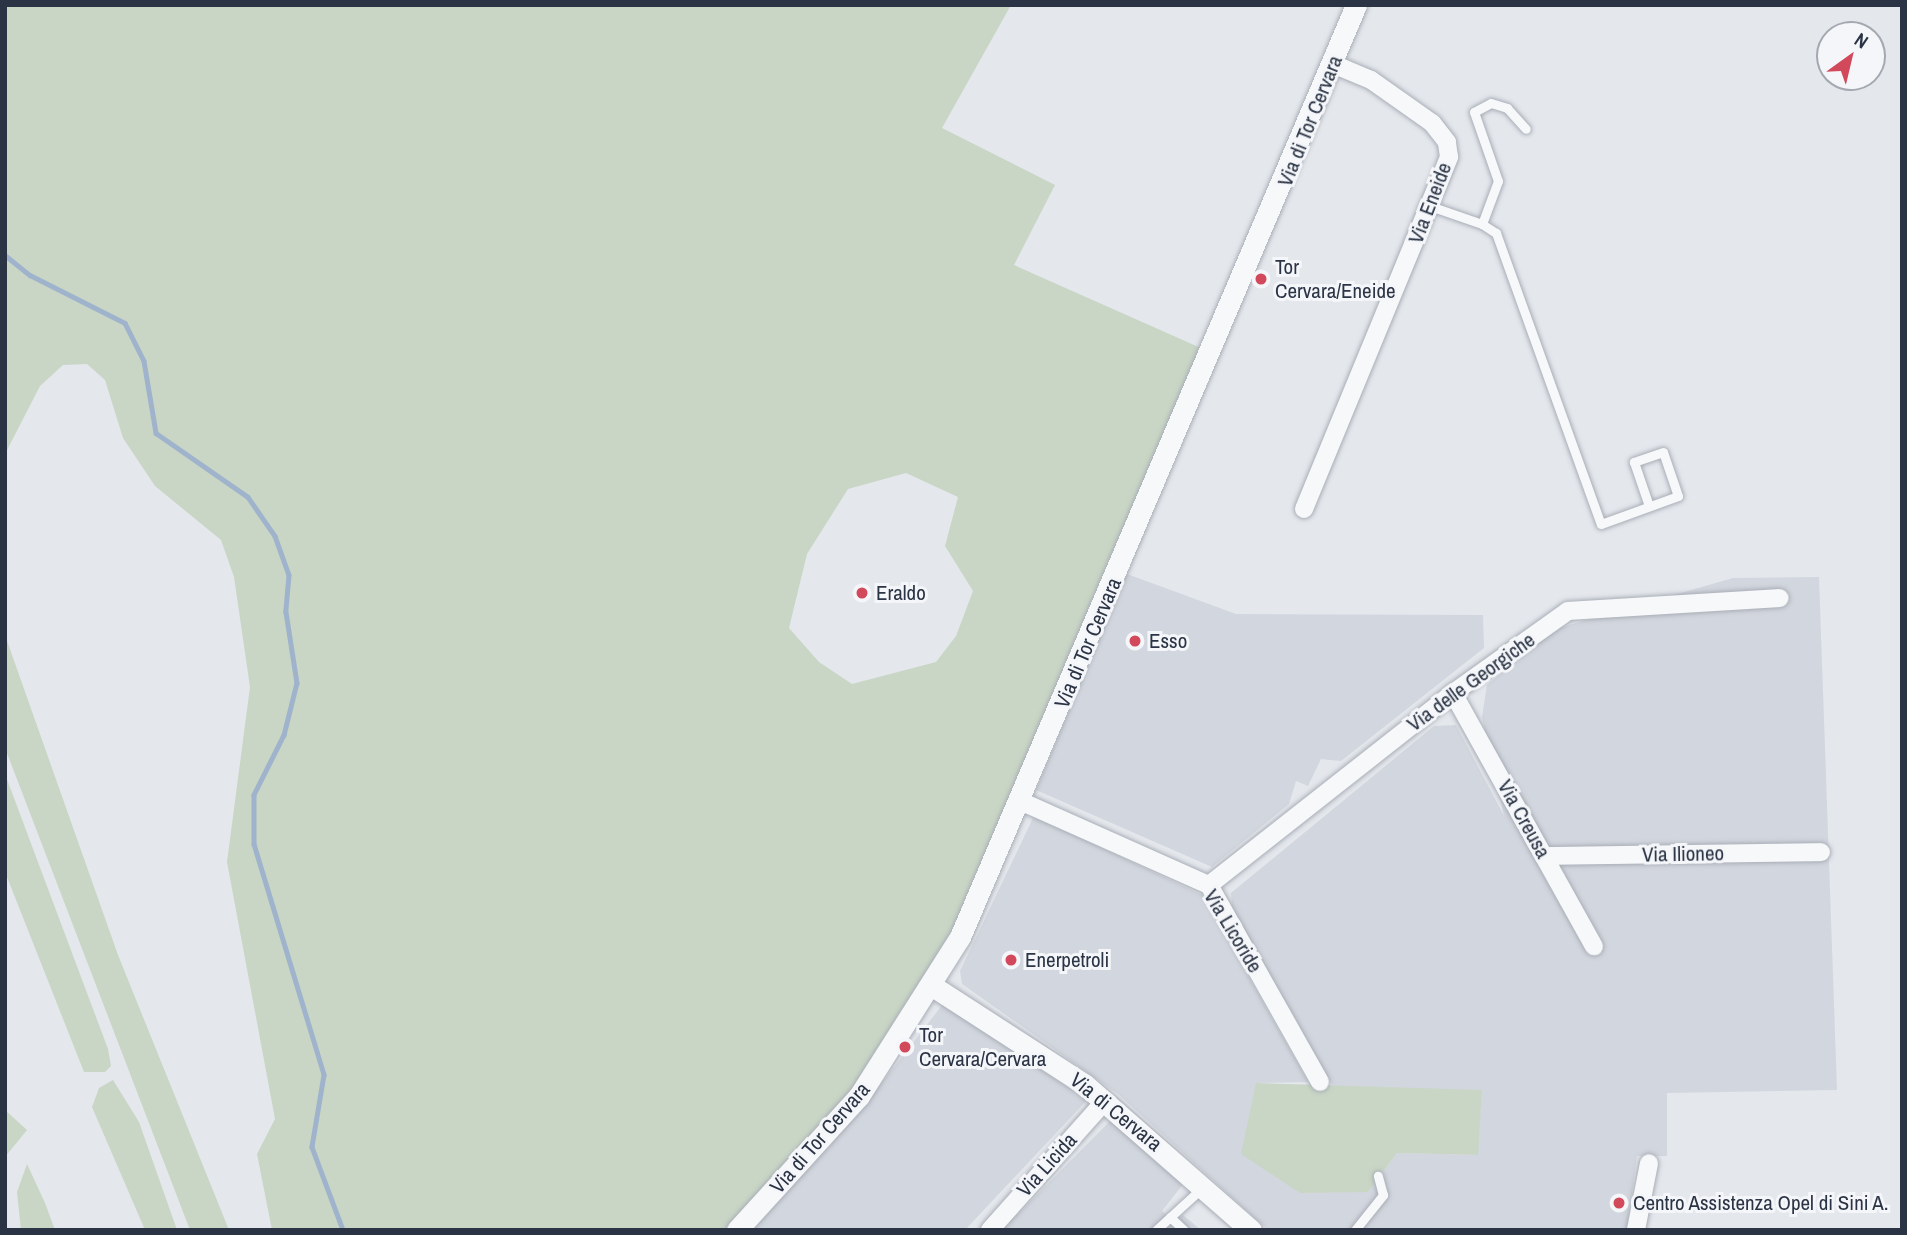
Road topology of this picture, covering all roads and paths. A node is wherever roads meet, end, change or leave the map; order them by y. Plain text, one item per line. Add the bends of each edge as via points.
1 (1356, 5) edge
2 (1333, 64) junction
3 (1526, 129) dead end
4 (1430, 206) junction
5 (1482, 224) junction
6 (1650, 506) junction
7 (1304, 509) dead end
8 (1780, 598) dead end
9 (1453, 693) junction
10 (1020, 801) junction
11 (1821, 852) dead end
12 (1545, 856) junction
13 (1209, 886) junction
14 (1594, 946) dead end
15 (934, 987) junction
16 (1320, 1082) dead end
17 (1105, 1101) junction
18 (1649, 1163) dead end
19 (1378, 1176) dead end
20 (1203, 1187) junction
21 (1170, 1217) junction
22 (737, 1230) edge
23 (990, 1230) edge
24 (1156, 1230) edge
25 (1184, 1230) edge
26 (1251, 1230) edge
27 (1354, 1230) edge
28 (1636, 1230) edge

1 - 2 street, Via di Tor Cervara
2 - 4 street, Via Eneide via 1384,88 1445,137 1448,162
2 - 10 street, Via di Tor Cervara
3 - 5 lane via 1507,108 1491,103 1474,112 1497,181
4 - 5 lane
4 - 7 street, Via Eneide
5 - 6 lane via 1496,233 1601,524
6 - 6 lane via 1678,496 1663,453 1634,462
8 - 9 street, Via delle Georgiche via 1568,611
9 - 12 street, Via Creusa
9 - 13 street, Via delle Georgiche
10 - 13 street, Via Licoride
10 - 15 street, Via di Tor Cervara
11 - 12 street, Via Ilioneo
12 - 14 street, Via Creusa
13 - 16 street, Via Licoride
15 - 17 street, Via di Cervara
15 - 22 street, Via di Tor Cervara via 847,1111
17 - 20 street, Via di Cervara
17 - 23 street, Via Licida
18 - 28 street
19 - 27 lane via 1383,1195
20 - 21 lane
20 - 26 street, Via di Cervara
21 - 24 lane
21 - 25 lane

